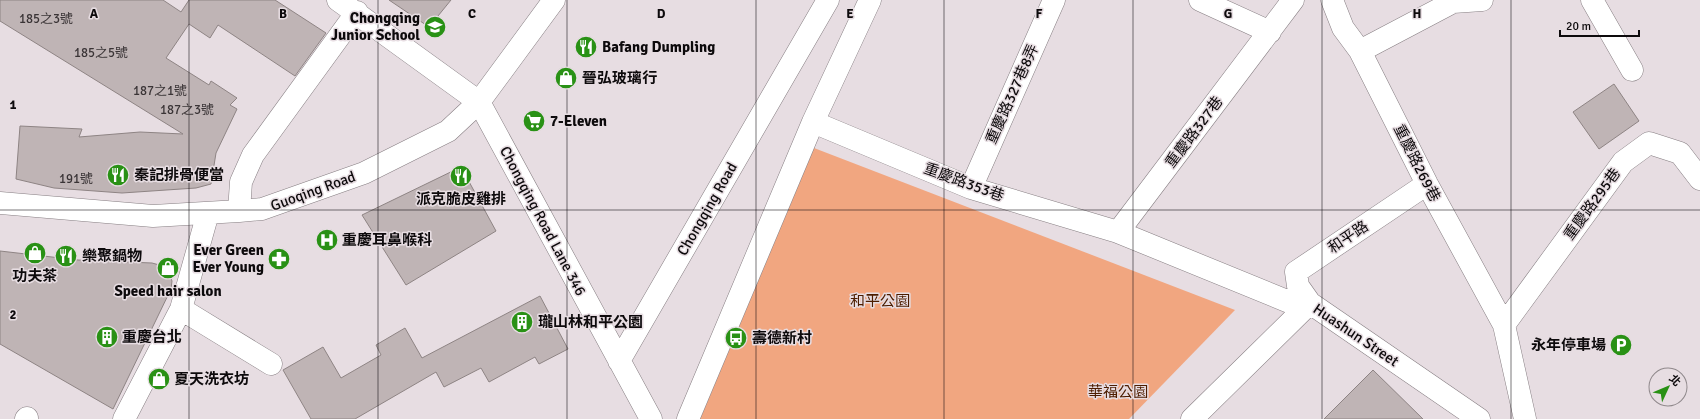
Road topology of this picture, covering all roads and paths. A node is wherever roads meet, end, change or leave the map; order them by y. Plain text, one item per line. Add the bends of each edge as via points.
1 (338, 0) edge
2 (554, 0) edge
3 (828, 0) edge
4 (870, 0) edge
5 (1054, 0) edge
6 (1200, 0) edge
7 (1293, 0) edge
8 (1332, 0) edge
9 (1482, 0) edge
10 (1592, 0) edge
11 (357, 12) junction
12 (1270, 32) junction
13 (1360, 51) junction
14 (1632, 70) dead end
15 (479, 102) junction
16 (813, 122) junction
17 (1700, 179) edge
18 (1427, 184) junction
19 (971, 188) junction
20 (0, 203) edge
21 (239, 211) junction
22 (208, 213) junction
23 (1118, 232) junction
24 (1307, 305) junction
25 (180, 309) junction
26 (1504, 325) junction
27 (619, 361) junction
28 (271, 364) dead end
29 (124, 419) edge
30 (651, 419) edge
31 (688, 419) edge
32 (1192, 419) edge
33 (1479, 419) edge
34 (1525, 419) edge

1 - 11 street
2 - 15 street, Guoqing Road
3 - 27 street, Chongqing Road
4 - 16 street
5 - 19 street, 重慶路327巷8弄
6 - 12 street
7 - 12 street, 重慶路327巷
8 - 13 street, 重慶路269巷 via 1343,28
9 - 13 street via 1453,2
10 - 14 street
11 - 15 street
11 - 21 street via 253,155 241,182
12 - 23 street, 重慶路327巷
13 - 18 street, 重慶路269巷
15 - 21 street, Guoqing Road via 448,132 364,173 262,209
15 - 27 street, Chongqing Road Lane 346
16 - 19 street, 重慶路353巷
16 - 31 street
17 - 26 street, 重慶路295巷 via 1680,153 1649,143 1628,158
18 - 24 street, 和平路 via 1296,272 1298,286
18 - 26 street, 重慶路269巷
19 - 23 street, 重慶路353巷
20 - 22 street, Guoqing Road via 153,216
21 - 22 street, Guoqing Road
22 - 25 street
23 - 24 street, 重慶路353巷
24 - 32 street, Huashun Street
24 - 33 street, Huashun Street
25 - 28 street
25 - 29 street
26 - 34 street, 重慶路269巷
27 - 30 street

